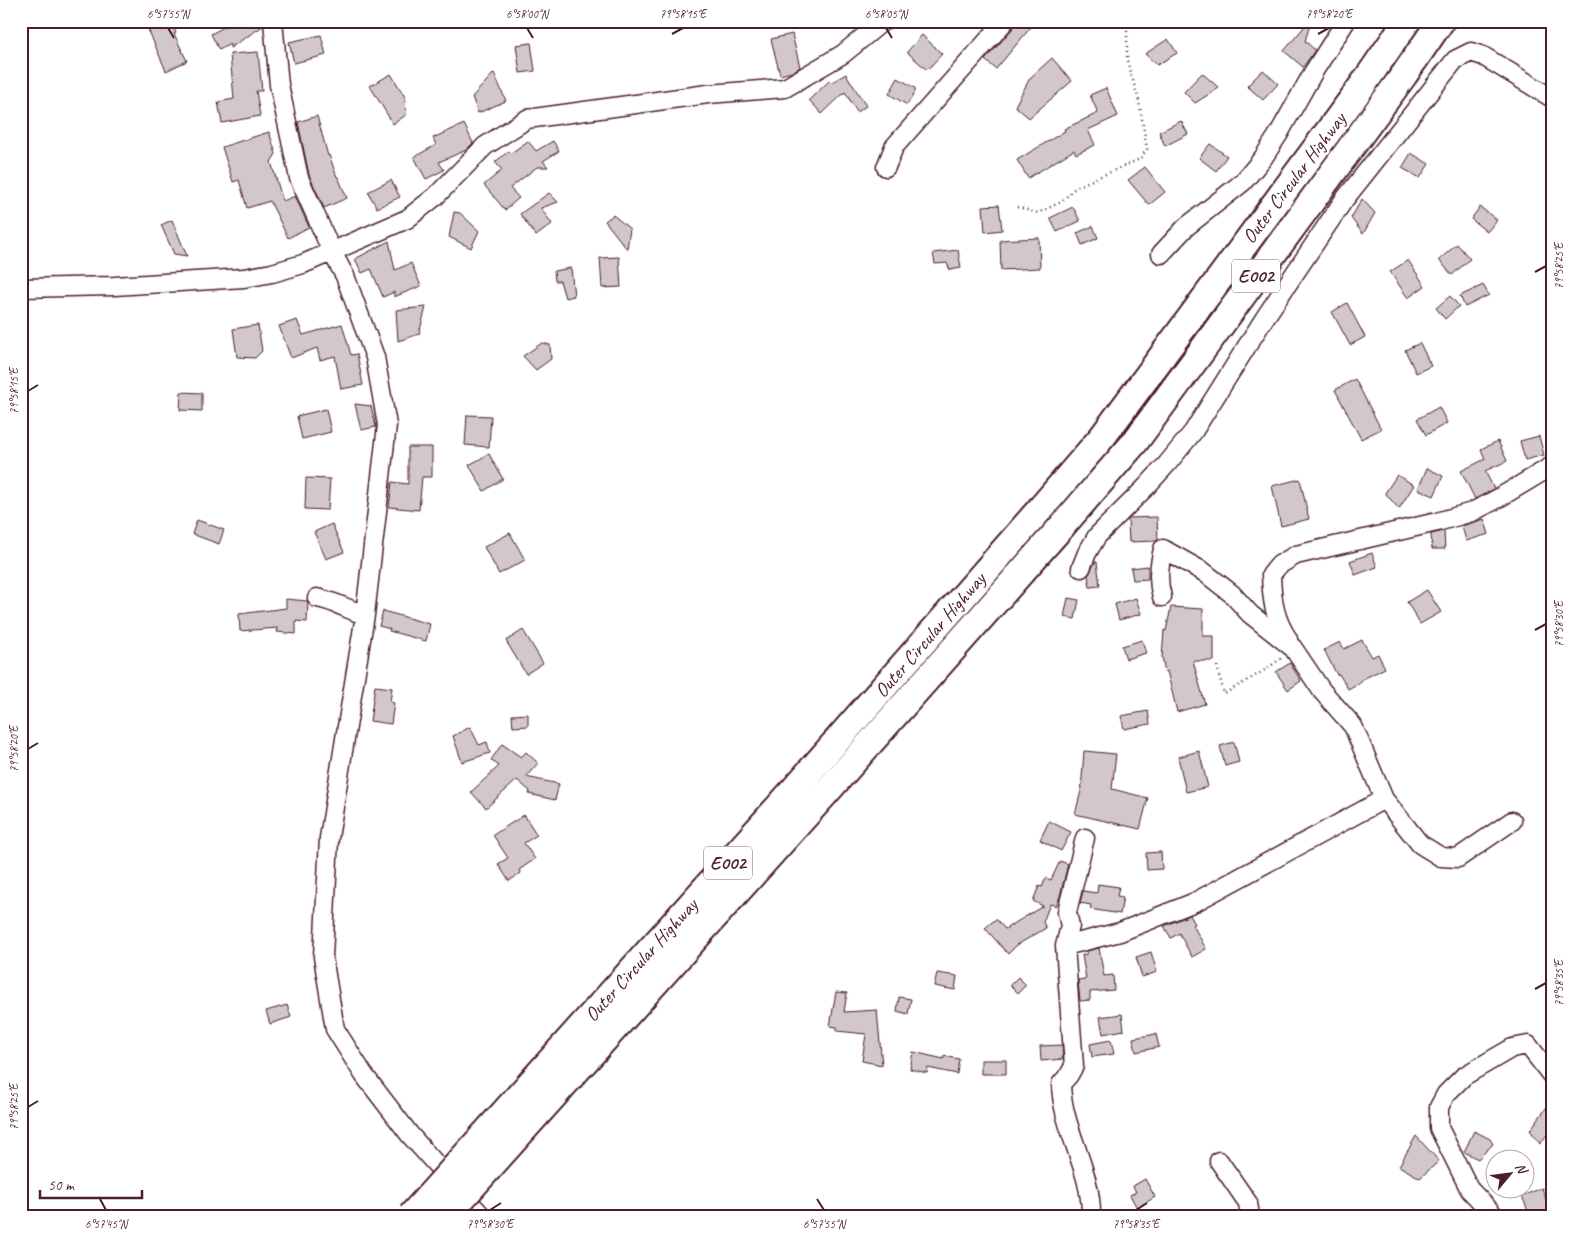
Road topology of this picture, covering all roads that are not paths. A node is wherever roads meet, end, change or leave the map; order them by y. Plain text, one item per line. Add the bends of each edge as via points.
1 (273, 21) edge
2 (883, 21) edge
3 (1005, 21) edge
4 (1346, 21) edge
5 (1407, 21) edge
6 (1441, 21) edge
7 (1552, 98) edge
8 (886, 167) dead end
9 (332, 252) junction
10 (1161, 254) dead end
11 (21, 288) edge
12 (1552, 466) edge
13 (1081, 568) dead end
14 (1162, 597) dead end
15 (318, 598) dead end
16 (365, 615) junction
17 (1293, 648) junction
18 (1384, 800) junction
19 (1512, 821) dead end
20 (1086, 838) dead end
21 (1064, 946) junction
22 (1552, 1076) edge
23 (1218, 1161) dead end
24 (411, 1216) edge
25 (446, 1216) edge
26 (482, 1216) edge
27 (1091, 1216) edge
28 (1250, 1216) edge
29 (1495, 1216) edge

1 - 9 street via 279,84 298,178
2 - 9 street via 843,54 786,88 698,96 527,119 485,146 436,196 407,219
3 - 8 street via 894,147
4 - 10 street via 1263,158 1243,182 1186,227
5 - 24 highway, Outer Circular Highway / E002, bridge via 1103,436 790,794
6 - 25 highway, Outer Circular Highway / E002, bridge via 1135,442 830,789
7 - 13 street via 1483,56 1471,52 1455,60 1344,200 1193,432 1156,476 1097,536
9 - 11 street via 304,264 244,278
9 - 16 street via 345,276 375,358 387,425
12 - 17 street via 1472,512 1296,556 1279,566 1271,575 1272,601 1279,626
14 - 17 street via 1158,567 1163,549 1211,578
15 - 16 street
16 - 26 street via 329,838 324,957 336,1030 364,1075 410,1134
17 - 18 street via 1322,691 1353,726
18 - 19 street via 1420,844 1441,857 1458,858
18 - 21 street via 1195,902 1120,932
20 - 21 street via 1067,912 1070,926
21 - 27 street via 1074,1066 1061,1084 1061,1101 1090,1192
22 - 29 street via 1528,1045 1512,1048 1464,1076 1446,1094 1439,1107 1439,1128 1470,1190
23 - 28 street via 1248,1202

